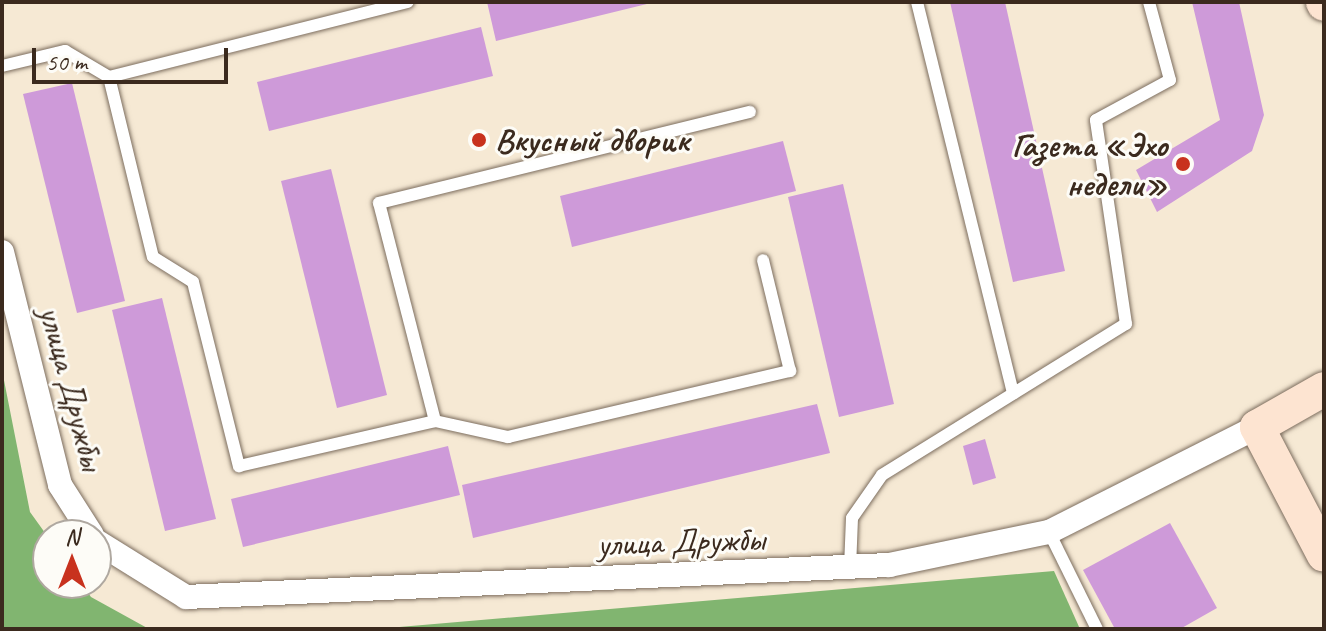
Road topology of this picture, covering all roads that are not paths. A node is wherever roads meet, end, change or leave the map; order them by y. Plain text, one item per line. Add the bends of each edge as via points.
1 (408, 2) edge
2 (917, 2) edge
3 (1149, 2) edge
4 (2, 66) edge
5 (109, 77) junction
6 (750, 112) dead end
7 (2, 252) edge
8 (763, 260) dead end
9 (1324, 389) edge
10 (1013, 393) junction
11 (435, 421) junction
12 (1257, 427) junction
13 (82, 519) edge
14 (1049, 532) junction
15 (112, 551) edge
16 (1324, 555) edge
17 (850, 568) junction
18 (1097, 629) edge

1 - 5 lane
2 - 10 lane
3 - 10 lane via 1170,80 1096,120 1126,324
4 - 5 lane via 65,51
5 - 11 lane via 153,257 193,282 239,466
6 - 11 lane via 379,203
7 - 13 street, улица Дружбы via 60,485
8 - 11 lane via 790,371 508,437
9 - 12 street
10 - 17 lane via 882,475 852,518
12 - 14 street, улица Дружбы
12 - 16 street
14 - 17 street, улица Дружбы
14 - 18 lane
15 - 17 street, улица Дружбы via 186,597

